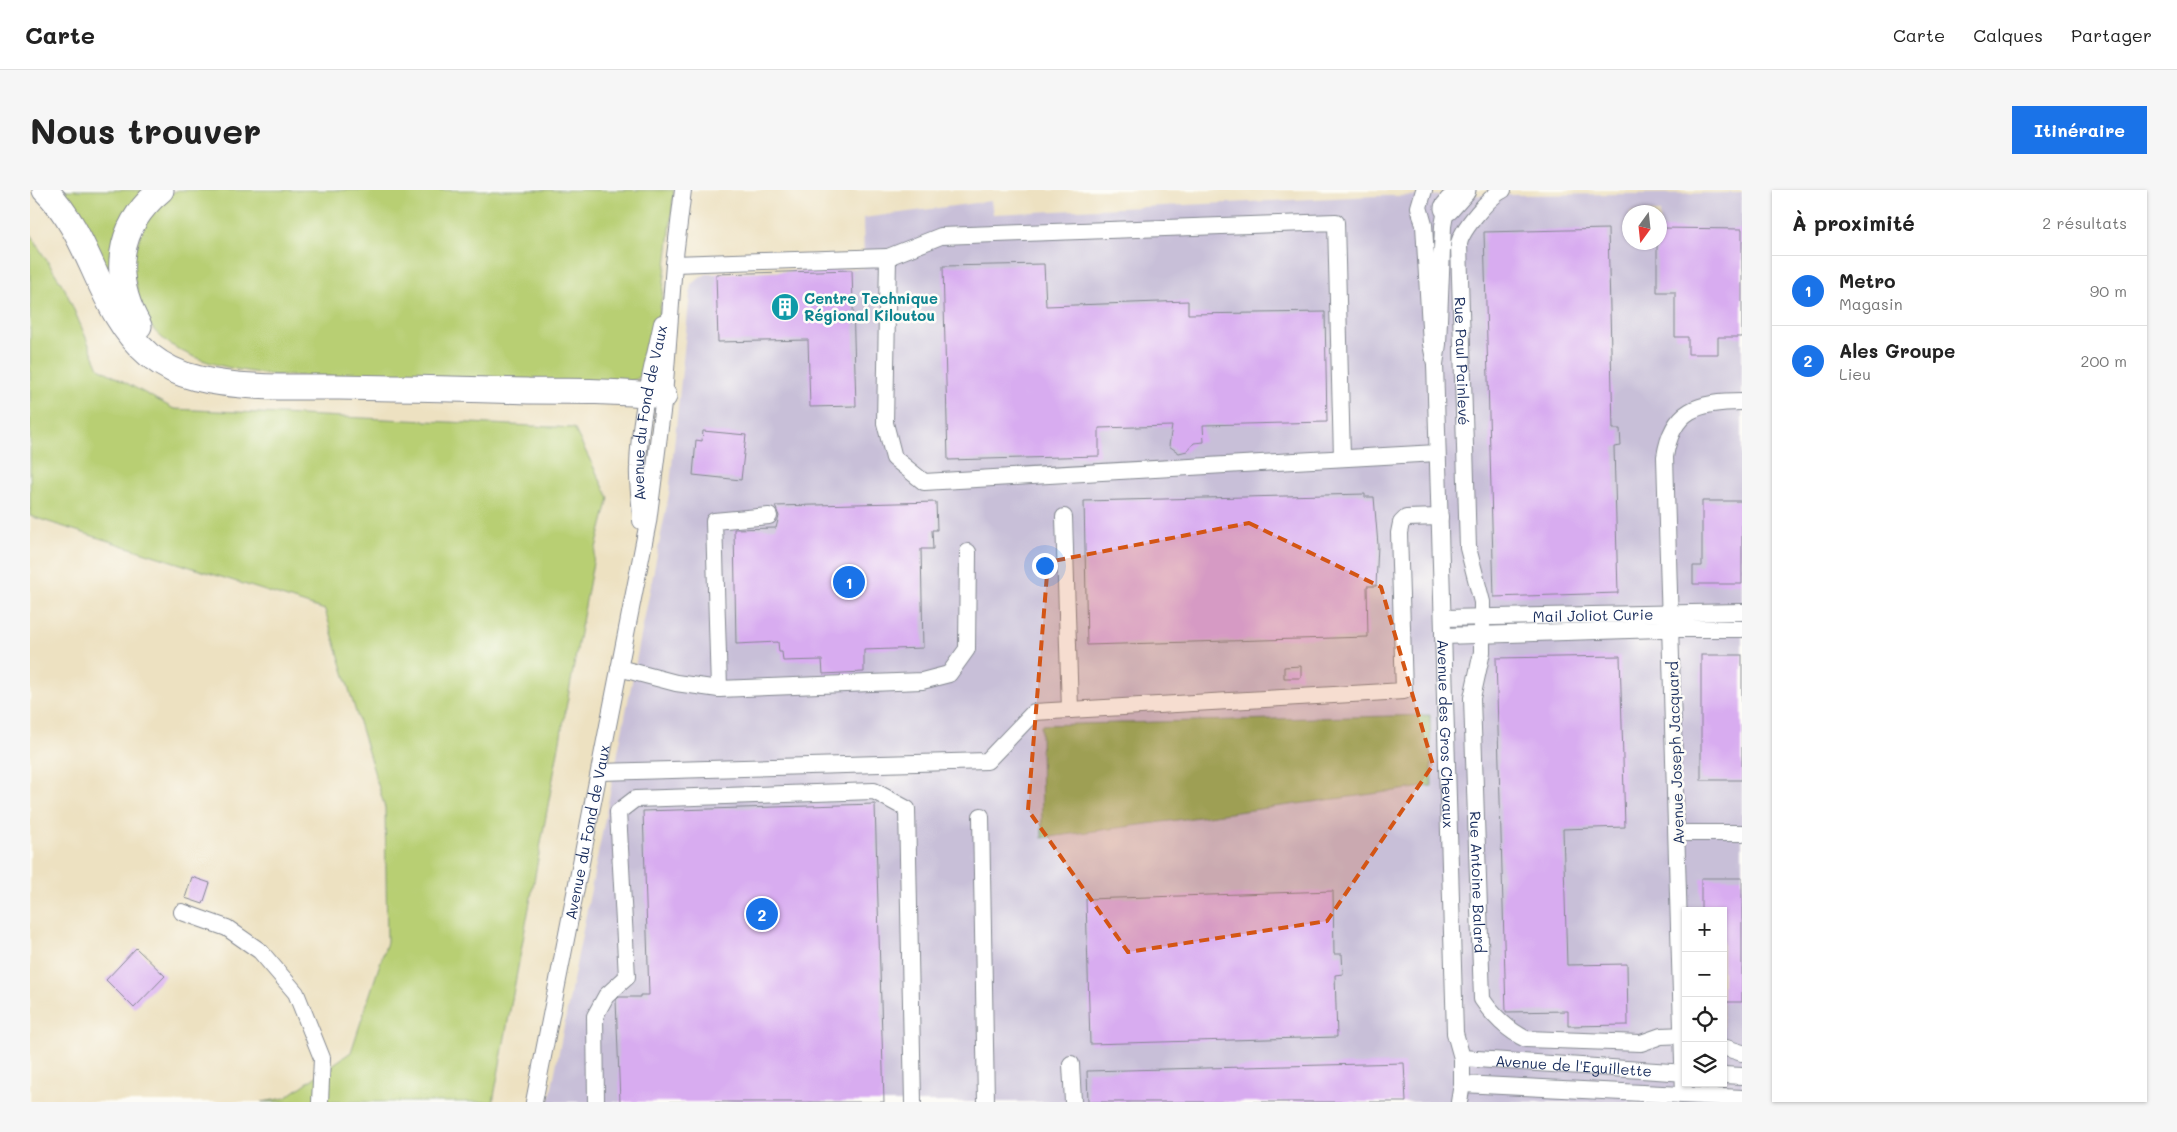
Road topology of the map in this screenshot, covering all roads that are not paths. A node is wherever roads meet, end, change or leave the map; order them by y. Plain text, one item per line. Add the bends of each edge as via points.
1 (46, 190) edge
2 (162, 190) edge
3 (683, 190) edge
4 (1424, 190) edge
5 (1503, 190) edge
6 (1452, 196) edge
7 (888, 257) junction
8 (674, 264) junction
9 (1435, 364) junction
10 (231, 383) junction
11 (655, 395) junction
12 (1742, 402) edge
13 (1438, 453) junction
14 (1342, 458) junction
15 (769, 516) dead end
16 (1064, 517) dead end
17 (1440, 517) junction
18 (1468, 548) joint
19 (968, 552) dead end
20 (1742, 612) edge
21 (1482, 617) junction
22 (1443, 618) junction
23 (1670, 620) junction
24 (1742, 629) edge
25 (1482, 634) junction
26 (1443, 636) junction
27 (620, 668) junction
28 (719, 689) junction
29 (1070, 710) junction
30 (600, 772) junction
31 (981, 816) dead end
32 (1677, 833) junction
33 (1742, 833) edge
34 (182, 912) dead end
35 (1683, 997) edge
36 (1682, 1035) edge
37 (1727, 1048) edge
38 (1742, 1053) edge
39 (1462, 1058) junction
40 (1071, 1064) dead end
41 (1682, 1073) edge
42 (1727, 1075) edge
43 (1742, 1076) edge
44 (1682, 1080) edge
45 (1462, 1084) junction
46 (1674, 1097) edge
47 (1742, 1098) edge
48 (320, 1102) edge
49 (534, 1102) edge
50 (596, 1102) edge
51 (913, 1102) edge
52 (986, 1102) edge
53 (1073, 1102) edge
54 (1458, 1102) edge

1 - 10 highway via 72,224 117,319 147,353 162,366 196,379
2 - 10 highway via 132,224 124,242 121,262 128,307 154,344 176,360
3 - 8 street, Avenue du Fond de Vaux
4 - 9 street via 1419,207 1424,225
5 - 18 street, Rue Paul Painlevé via 1494,195 1463,233 1459,244
6 - 9 street via 1443,226
7 - 8 street
7 - 14 street via 885,423 894,458 924,482
7 - 14 street via 941,236 1336,222
8 - 11 street, Avenue du Fond de Vaux
9 - 13 street, Avenue des Gros Chevaux
10 - 11 highway
11 - 27 street, Avenue du Fond de Vaux via 638,466 641,519 638,563
12 - 23 street, Avenue Joseph Jacquard via 1701,405 1682,416 1670,434 1665,457
13 - 14 street
13 - 17 street, Avenue des Gros Chevaux
15 - 28 street via 714,521
16 - 29 street
17 - 22 street, Avenue des Gros Chevaux
17 - 29 street via 1406,518 1399,533 1404,691
18 - 21 street, Rue Antoine Balard via 1481,590
19 - 28 street via 967,649 949,674 922,681
20 - 23 street, Mail Joliot Curie
21 - 22 street, Mail Joliot Curie
21 - 23 street, Mail Joliot Curie
21 - 25 street, Rue Antoine Balard
22 - 26 street, Avenue des Gros Chevaux
23 - 24 street, Mail Joliot Curie
23 - 25 street, Mail Joliot Curie
23 - 32 street, Avenue Joseph Jacquard
25 - 26 street, Mail Joliot Curie
25 - 36 street, Rue Antoine Balard via 1482,652 1472,698 1482,999 1514,1033 1534,1041 1641,1043 1661,1036
26 - 39 street, Avenue des Gros Chevaux via 1455,1033
27 - 28 street via 676,684
27 - 30 street, Avenue du Fond de Vaux
29 - 30 street via 1034,712 987,761
30 - 49 street, Avenue du Fond de Vaux
31 - 52 street
32 - 33 street
32 - 35 street, Avenue Joseph Jacquard
34 - 48 street via 227,928 260,951 296,993 322,1058
37 - 38 street
39 - 41 street, Avenue de l'Eguillette
39 - 45 street, Avenue des Gros Chevaux
40 - 53 street
42 - 43 street
44 - 46 street, Avenue Joseph Jacquard
45 - 46 street, Avenue de l'Eguillette
45 - 54 street, Avenue des Gros Chevaux
46 - 47 street, Avenue de l'Eguillette
50 - 51 street via 595,1016 606,996 627,976 618,812 635,799 874,791 907,809

